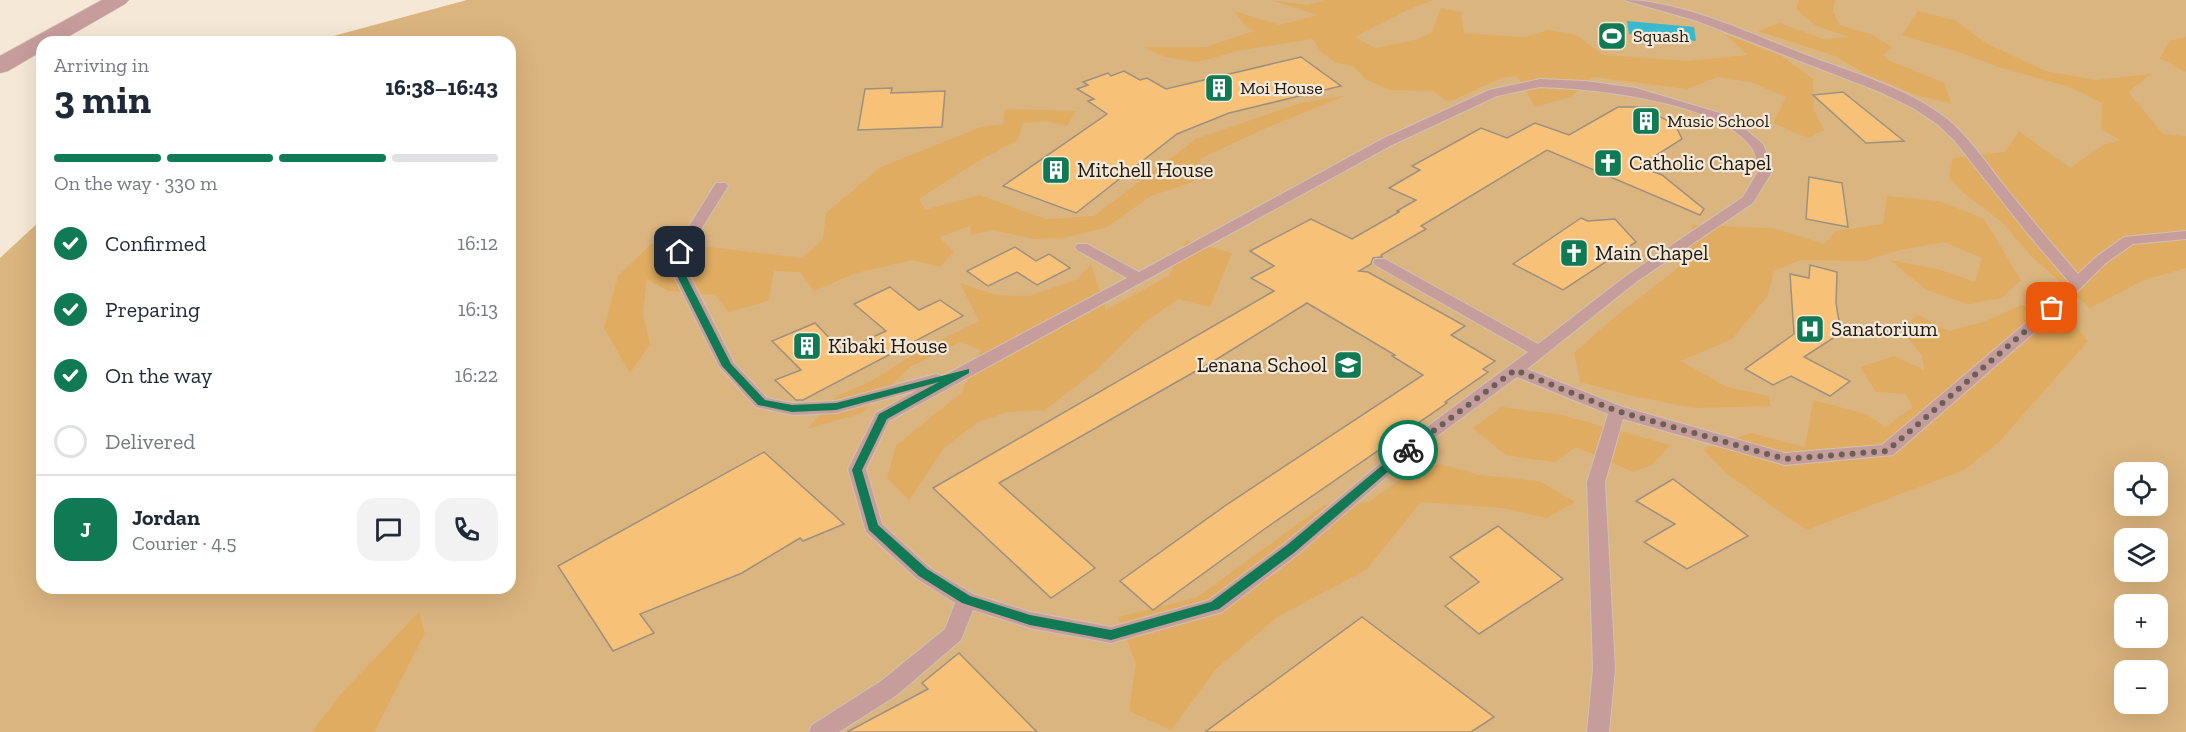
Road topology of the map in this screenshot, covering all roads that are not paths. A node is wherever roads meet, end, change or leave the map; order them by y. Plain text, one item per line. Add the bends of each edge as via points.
1 (118, 0) edge
2 (1629, 0) edge
3 (53, 36) edge
4 (36, 45) edge
5 (0, 66) edge
6 (721, 186) dead end
7 (2186, 236) edge
8 (1082, 247) dead end
9 (1380, 262) dead end
10 (1137, 277) junction
11 (2078, 283) junction
12 (1538, 351) junction
13 (1515, 370) junction
14 (966, 371) junction
15 (1617, 411) junction
16 (966, 600) junction
17 (820, 732) edge
18 (1598, 732) edge

1 - 3 street
2 - 11 lane via 1701,19 1917,105 1959,137
4 - 5 street
6 - 14 lane via 680,252 681,274 727,366 762,402 792,409 836,407
7 - 11 lane via 2129,240
8 - 10 lane
9 - 12 lane
10 - 12 lane via 1387,142 1492,93 1540,83 1636,92 1726,119 1758,147 1766,170 1748,200 1631,279
10 - 14 lane
11 - 15 lane via 1887,451 1785,459
12 - 13 lane
13 - 15 lane
13 - 16 lane via 1407,450 1291,549 1215,606 1111,635 1030,620
14 - 16 lane via 882,417 857,470 873,527 923,573
15 - 18 lane via 1596,482 1605,669
16 - 17 lane via 954,634 889,688

